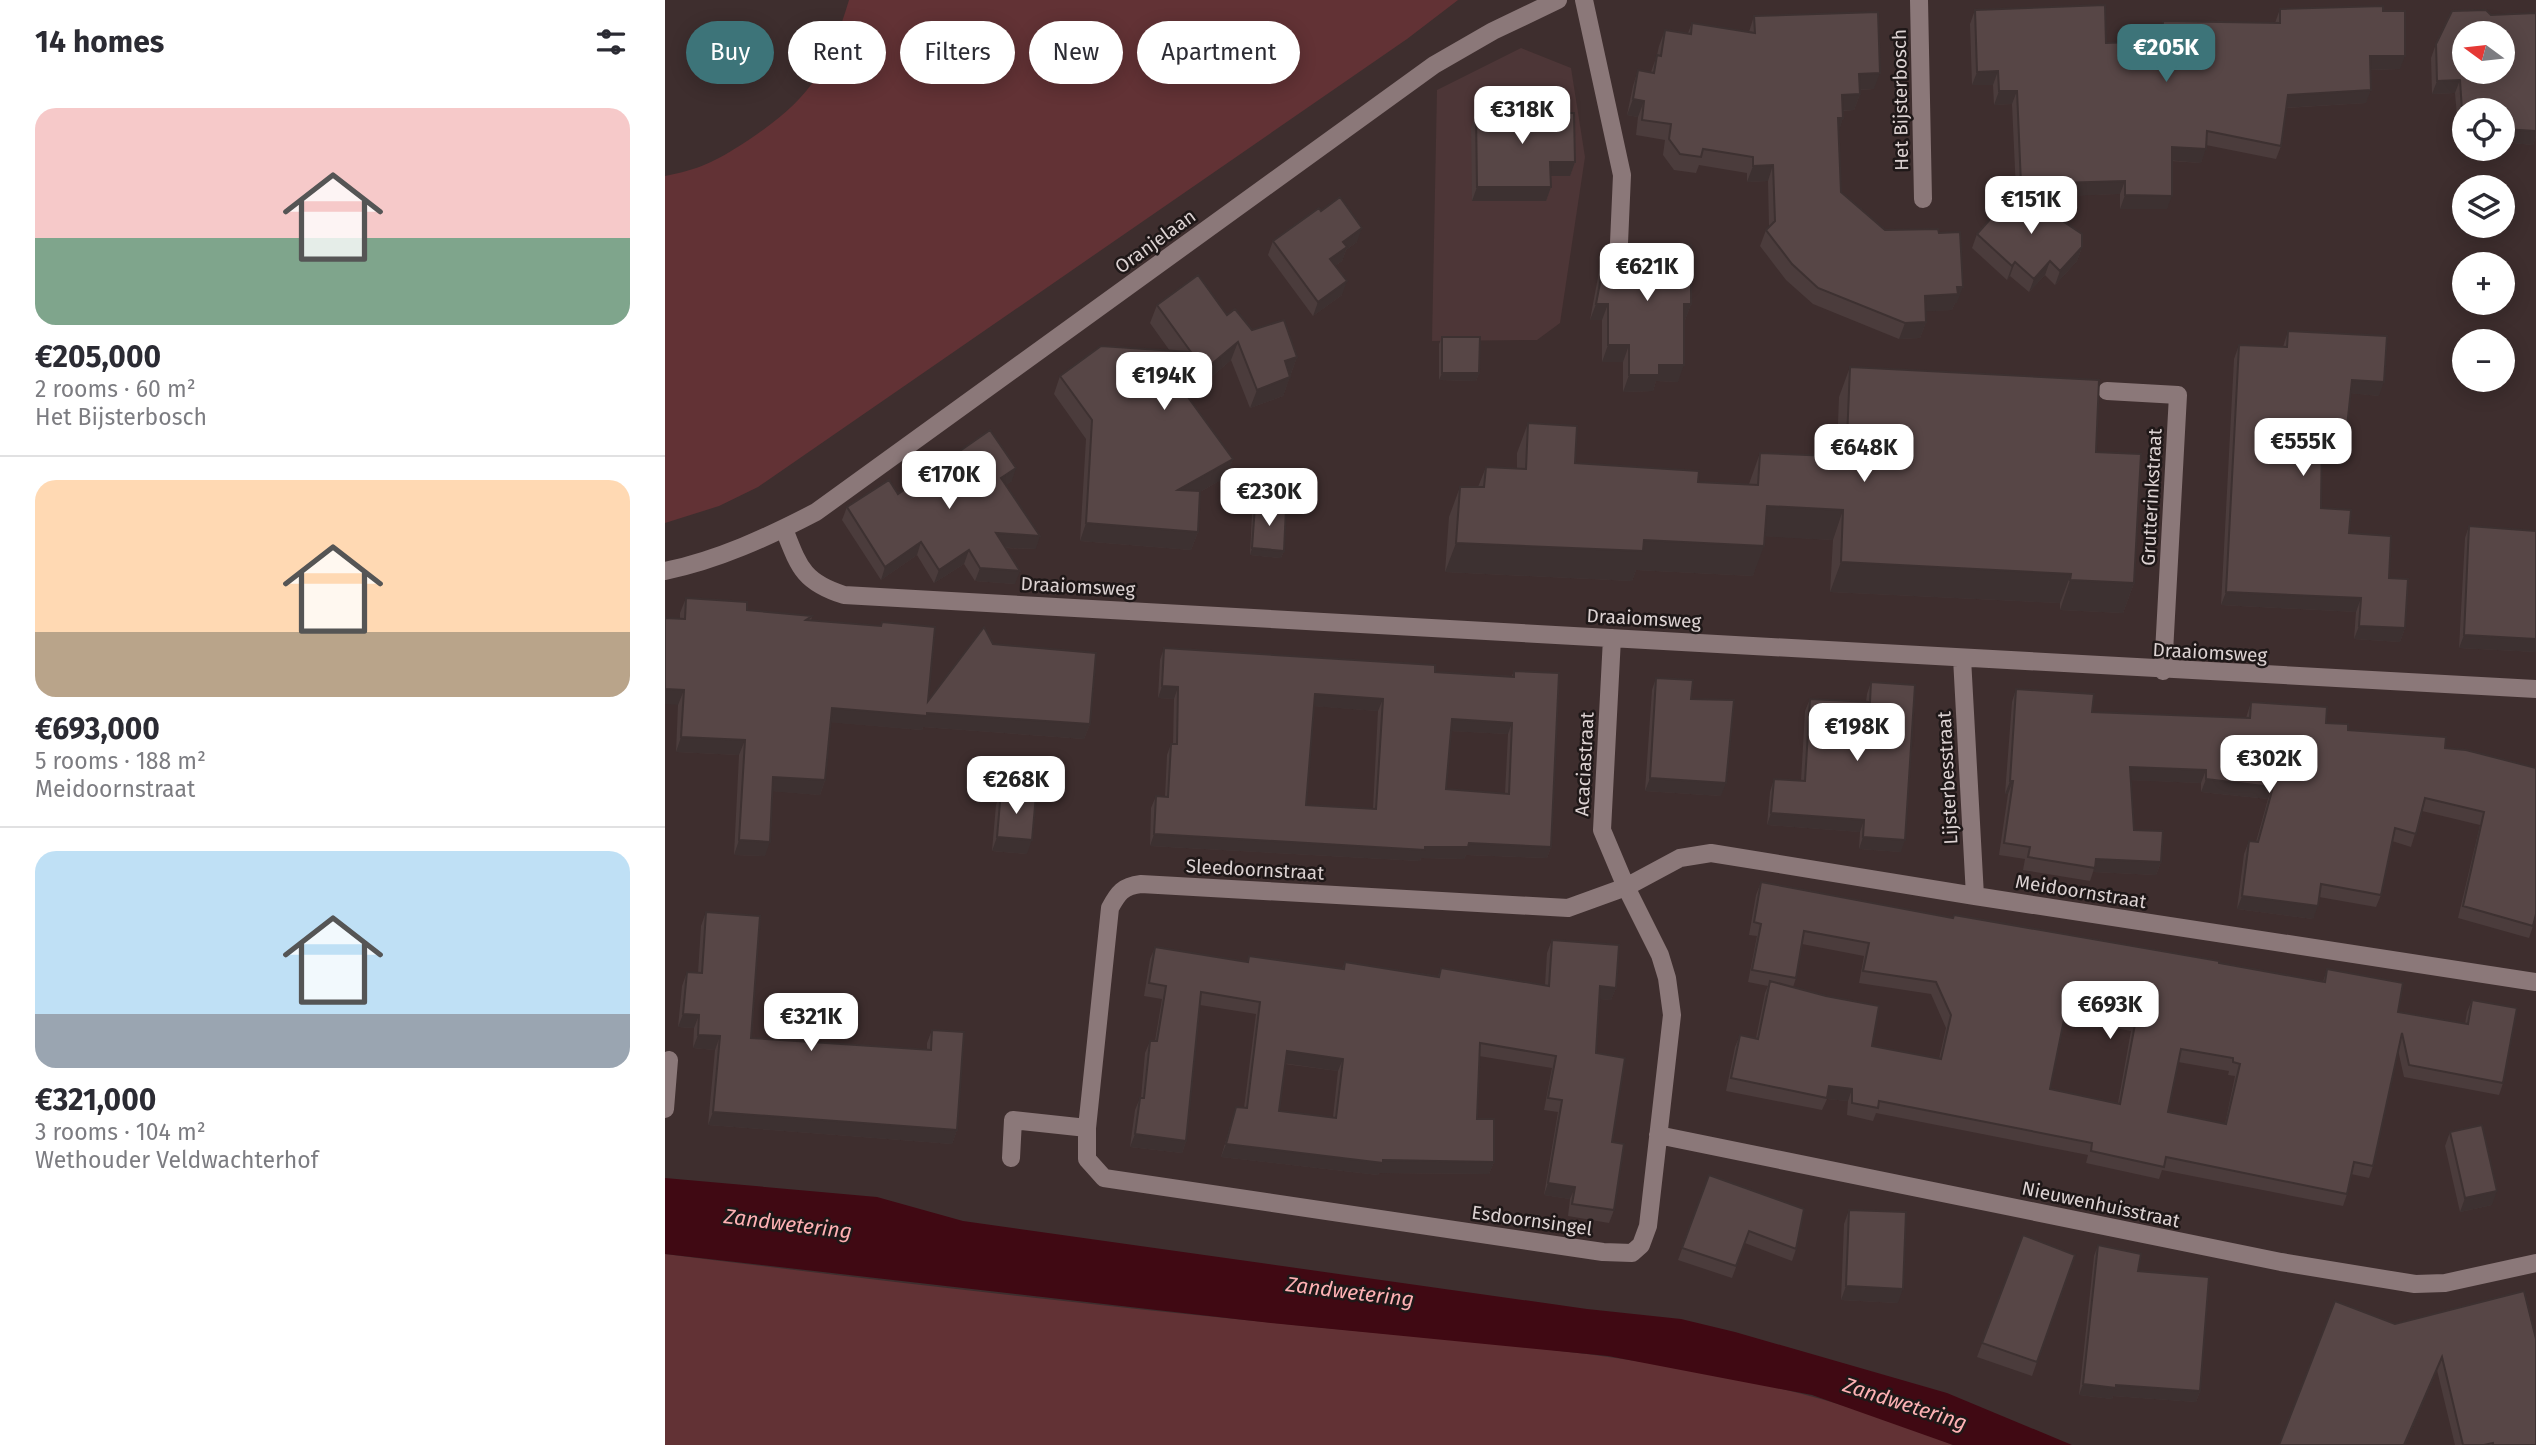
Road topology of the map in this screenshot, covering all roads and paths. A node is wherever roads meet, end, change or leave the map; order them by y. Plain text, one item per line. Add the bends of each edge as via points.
1 (1558, 0) edge
2 (1584, 0) edge
3 (1919, 0) edge
4 (1923, 199) dead end
5 (1619, 243) edge
6 (2107, 391) dead end
7 (784, 529) junction
8 (665, 571) edge
9 (1612, 638) junction
10 (1962, 658) junction
11 (2163, 671) junction
12 (2536, 689) edge
13 (1626, 887) junction
14 (1975, 897) junction
15 (2536, 982) edge
16 (669, 1060) dead end
17 (665, 1110) edge
18 (1087, 1128) junction
19 (1658, 1135) junction
20 (1011, 1158) dead end
21 (2536, 1263) edge

1 - 7 street, Oranjelaan via 1434,65 816,512
2 - 5 street via 1622,175
3 - 4 street, Het Bijsterbosch
6 - 11 street, Grutterinkstraat via 2178,395
7 - 8 street, Oranjelaan via 697,564
7 - 9 street, Draaiomsweg via 796,561 809,577 822,588 844,595
9 - 10 street, Draaiomsweg
9 - 13 street, Acaciastraat via 1602,830
10 - 11 street, Draaiomsweg
10 - 14 street, Lijsterbesstraat
11 - 12 street, Draaiomsweg
13 - 14 street, Meidoornstraat via 1680,858 1711,853
13 - 18 street, Sleedoornstraat via 1568,908 1126,886 1110,908
13 - 19 street, Esdoornsingel via 1660,955 1672,1015
14 - 15 street, Meidoornstraat
16 - 17 street
18 - 19 street, Esdoornsingel via 1087,1158 1104,1178 1603,1252 1632,1252 1641,1245 1648,1226
18 - 20 street via 1013,1120
19 - 21 street, Nieuwenhuisstraat via 2281,1262 2414,1284 2445,1283

